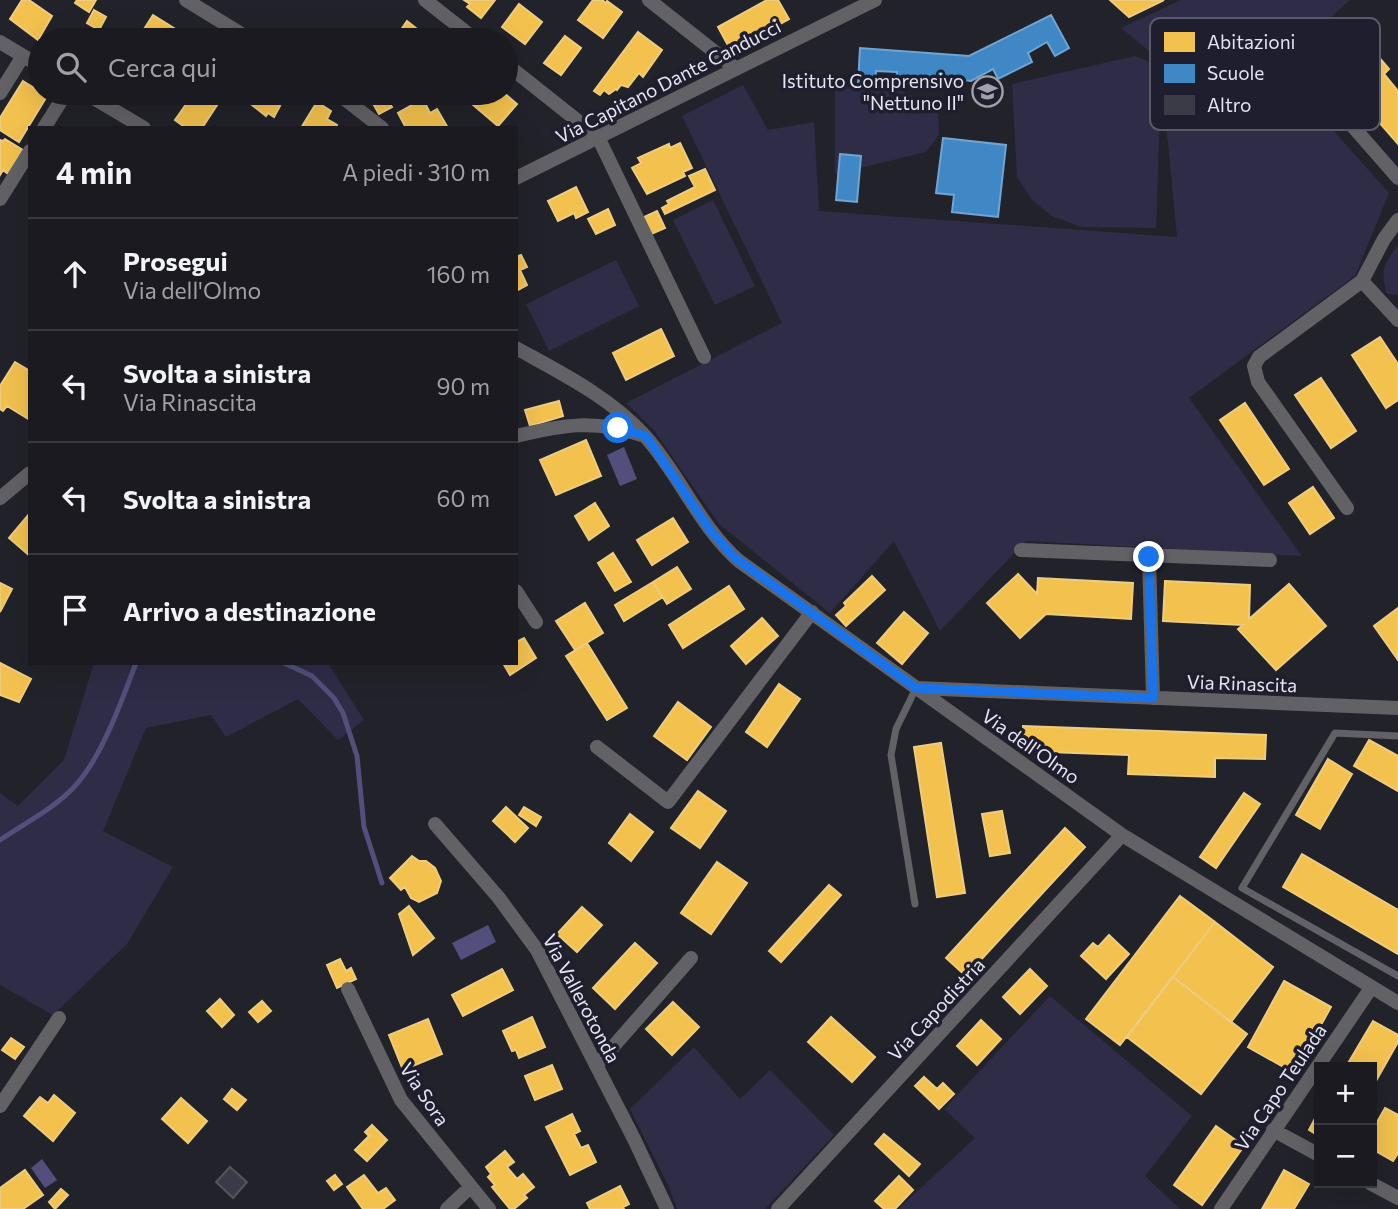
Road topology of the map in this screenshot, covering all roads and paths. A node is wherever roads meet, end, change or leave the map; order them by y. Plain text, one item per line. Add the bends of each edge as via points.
1 (186, 0) edge
2 (425, 0) edge
3 (649, 0) edge
4 (875, 0) edge
5 (232, 28) edge
6 (460, 28) edge
7 (0, 42) edge
8 (23, 56) junction
9 (28, 59) edge
10 (736, 68) junction
11 (518, 74) edge
12 (0, 93) edge
13 (58, 105) edge
14 (105, 105) edge
15 (352, 105) edge
16 (45, 126) edge
17 (141, 126) edge
18 (379, 126) edge
19 (1356, 130) edge
20 (597, 137) junction
21 (28, 154) edge
22 (518, 177) edge
23 (1398, 178) edge
24 (0, 199) edge
25 (1398, 220) edge
26 (1362, 281) junction
27 (1398, 320) edge
28 (518, 349) edge
29 (704, 356) dead end
30 (518, 436) edge
31 (646, 436) junction
32 (28, 475) edge
33 (0, 499) edge
34 (1347, 508) dead end
35 (1021, 550) dead end
36 (1149, 557) junction
37 (1270, 560) dead end
38 (518, 595) edge
39 (812, 612) junction
40 (536, 622) dead end
41 (916, 688) junction
42 (1153, 698) junction
43 (1398, 708) edge
44 (1398, 736) edge
45 (597, 747) dead end
46 (435, 824) dead end
47 (1122, 835) junction
48 (915, 904) dead end
49 (691, 958) dead end
50 (1398, 976) edge
51 (1371, 988) junction
52 (348, 989) dead end
53 (1398, 1003) edge
54 (59, 1018) dead end
55 (597, 1065) junction
56 (0, 1106) edge
57 (1273, 1130) junction
58 (1314, 1152) edge
59 (1377, 1187) edge
60 (465, 1192) dead end
61 (1398, 1198) edge
62 (1227, 1207) edge
63 (447, 1209) edge
64 (489, 1209) edge
65 (667, 1209) edge
66 (778, 1209) edge

1 - 5 street
2 - 6 street
3 - 10 street
4 - 10 street, Via Capitano Dante Canducci
7 - 8 street
8 - 9 street
8 - 12 street
10 - 20 street, Via Capitano Dante Canducci
11 - 20 street
13 - 16 street
14 - 17 street
15 - 18 street
19 - 23 street
20 - 22 street, Via Capitano Dante Canducci
20 - 29 street
21 - 24 street
25 - 26 street
26 - 27 street
26 - 34 street via 1259,356 1254,366 1258,382
28 - 31 street, Via dell'Olmo via 603,399
30 - 31 street via 590,424
31 - 39 street, Via dell'Olmo via 723,546
32 - 33 street
35 - 36 street
36 - 37 street
36 - 42 street
38 - 40 street
39 - 41 street, Via dell'Olmo
39 - 45 street via 668,802
41 - 42 street, Via Rinascita
41 - 47 street, Via dell'Olmo
41 - 48 lane via 896,729 891,755
42 - 43 street, Via Rinascita
44 - 50 lane via 1335,733 1242,888
46 - 55 street, Via Vallerotonda via 523,929
47 - 51 street, Via dell'Olmo
47 - 66 street, Via Capodistria
49 - 55 street
51 - 53 street, Via dell'Olmo
51 - 57 street, Via Capo Teulada
52 - 64 street, Via Sora via 401,1100
54 - 56 street
55 - 65 street, Via Vallerotonda
57 - 58 street
57 - 62 street, Via Capo Teulada
59 - 61 street
60 - 63 street

